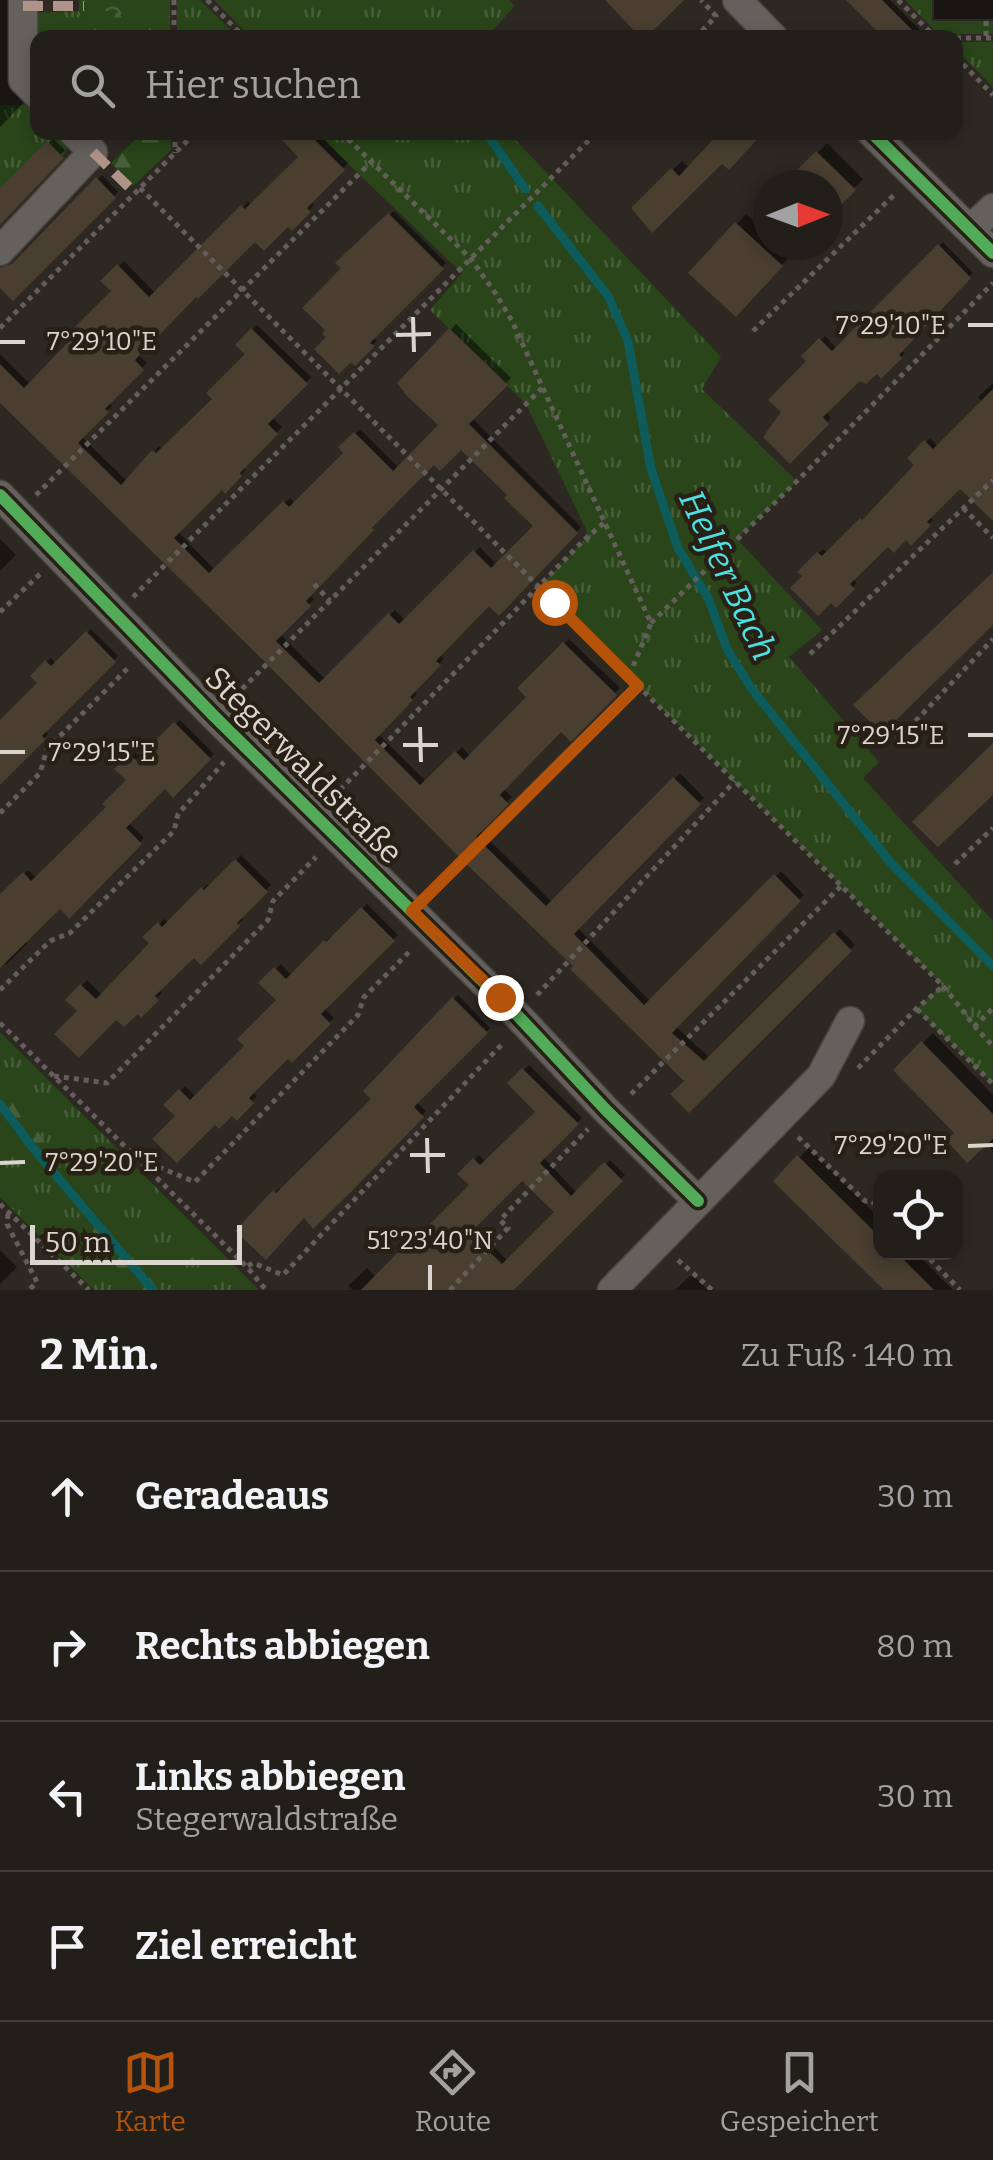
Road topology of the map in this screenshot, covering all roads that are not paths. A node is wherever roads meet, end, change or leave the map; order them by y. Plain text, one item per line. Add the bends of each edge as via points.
1 (22, 0) edge
2 (737, 0) edge
3 (766, 30) edge
4 (30, 86) edge
5 (81, 140) edge
6 (879, 140) edge
7 (993, 208) edge
8 (970, 230) junction
9 (0, 251) edge
10 (993, 253) edge
11 (9, 504) edge
12 (850, 1021) dead end
13 (698, 1201) junction
14 (612, 1290) edge

1 - 4 street via 24,80
2 - 3 street
5 - 9 street via 93,152
6 - 8 street
7 - 8 street
8 - 10 street
11 - 13 street, Stegerwaldstraße via 412,911 513,1026
12 - 13 street via 822,1076
13 - 14 street

